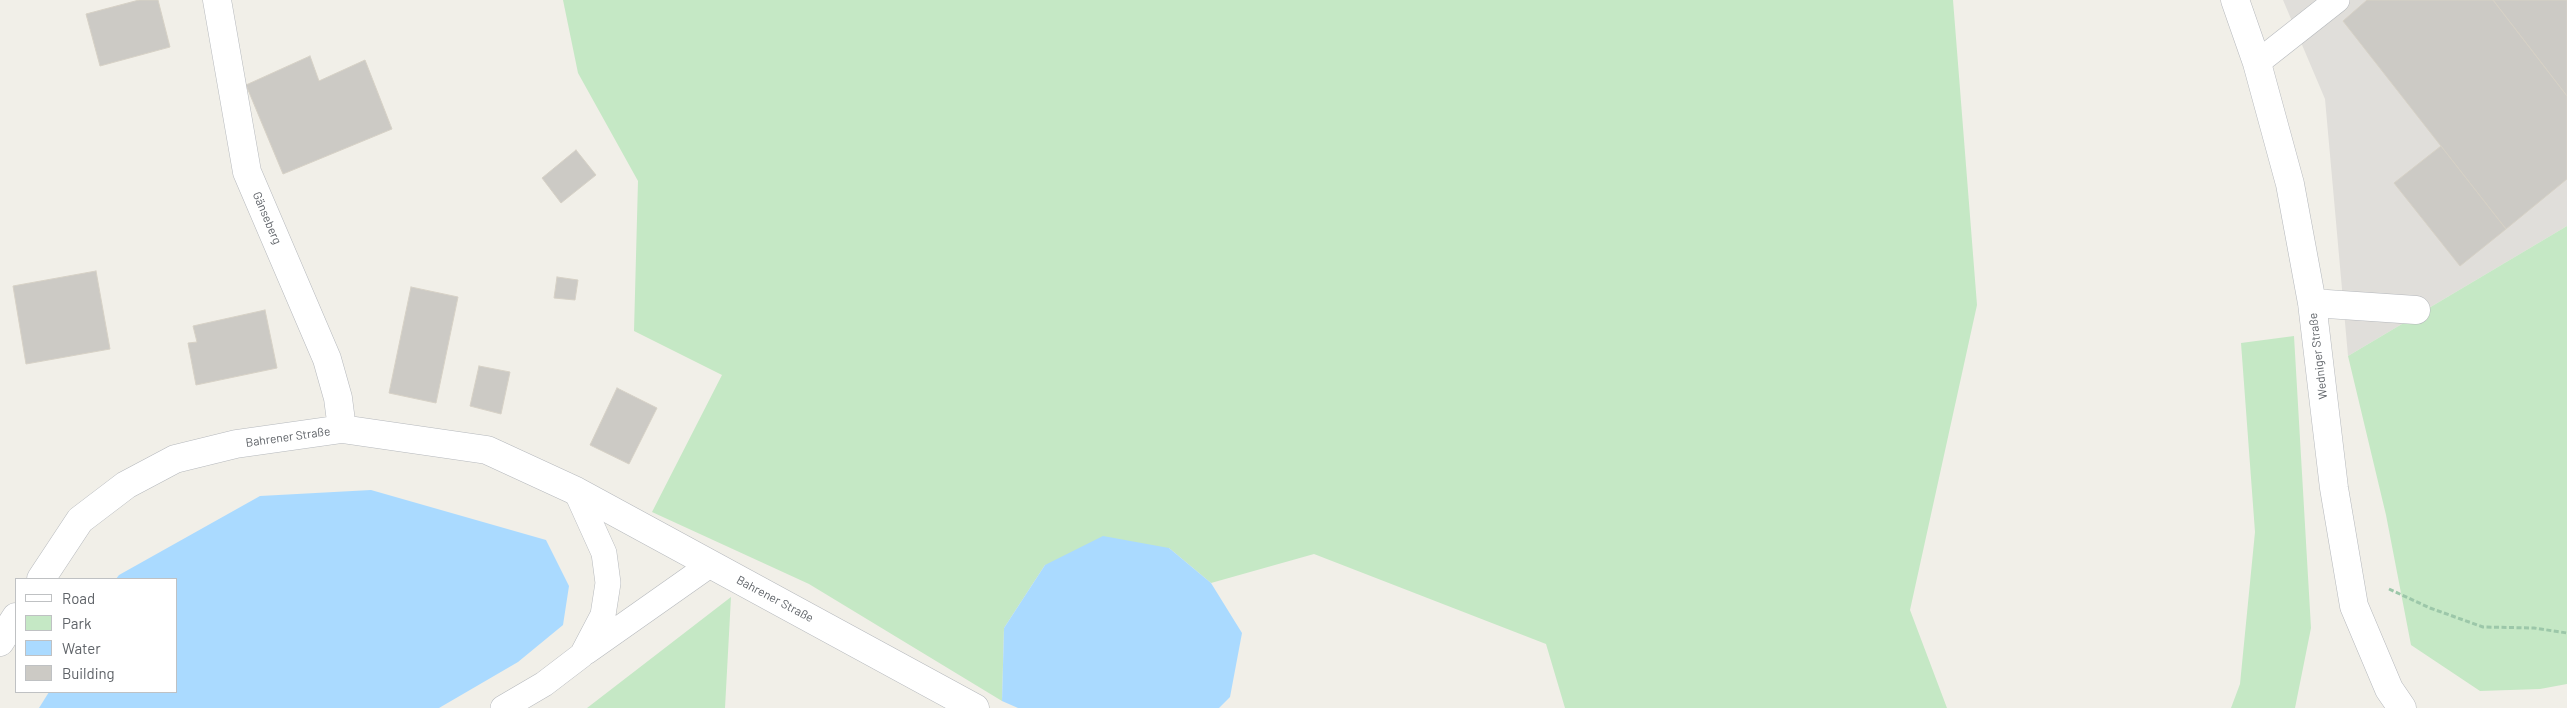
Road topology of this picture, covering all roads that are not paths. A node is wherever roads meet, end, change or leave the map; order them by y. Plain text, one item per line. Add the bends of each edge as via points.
1 (216, 0) edge
2 (2235, 0) edge
3 (2337, 0) edge
4 (2257, 63) junction
5 (2312, 303) junction
6 (2416, 310) dead end
7 (342, 429) junction
8 (576, 491) junction
9 (711, 564) junction
10 (42, 578) edge
11 (15, 619) edge
12 (0, 642) edge
13 (582, 655) junction
14 (503, 708) edge
15 (975, 708) edge
16 (2402, 708) edge

1 - 7 street, Gänseberg via 247,172 327,359 338,398
2 - 4 street, Wedniger Straße
3 - 4 lane
4 - 5 street, Wedniger Straße via 2290,184
5 - 6 street
5 - 16 street, Wedniger Straße via 2334,488 2354,606 2389,689
7 - 8 street, Bahrener Straße via 487,450
7 - 10 street, Bahrener Straße via 236,444 175,459 126,485 80,520
8 - 9 street, Bahrener Straße
8 - 13 lane via 604,553 608,583 603,615
9 - 13 lane
9 - 15 street, Bahrener Straße
11 - 12 street
13 - 14 lane via 544,684

